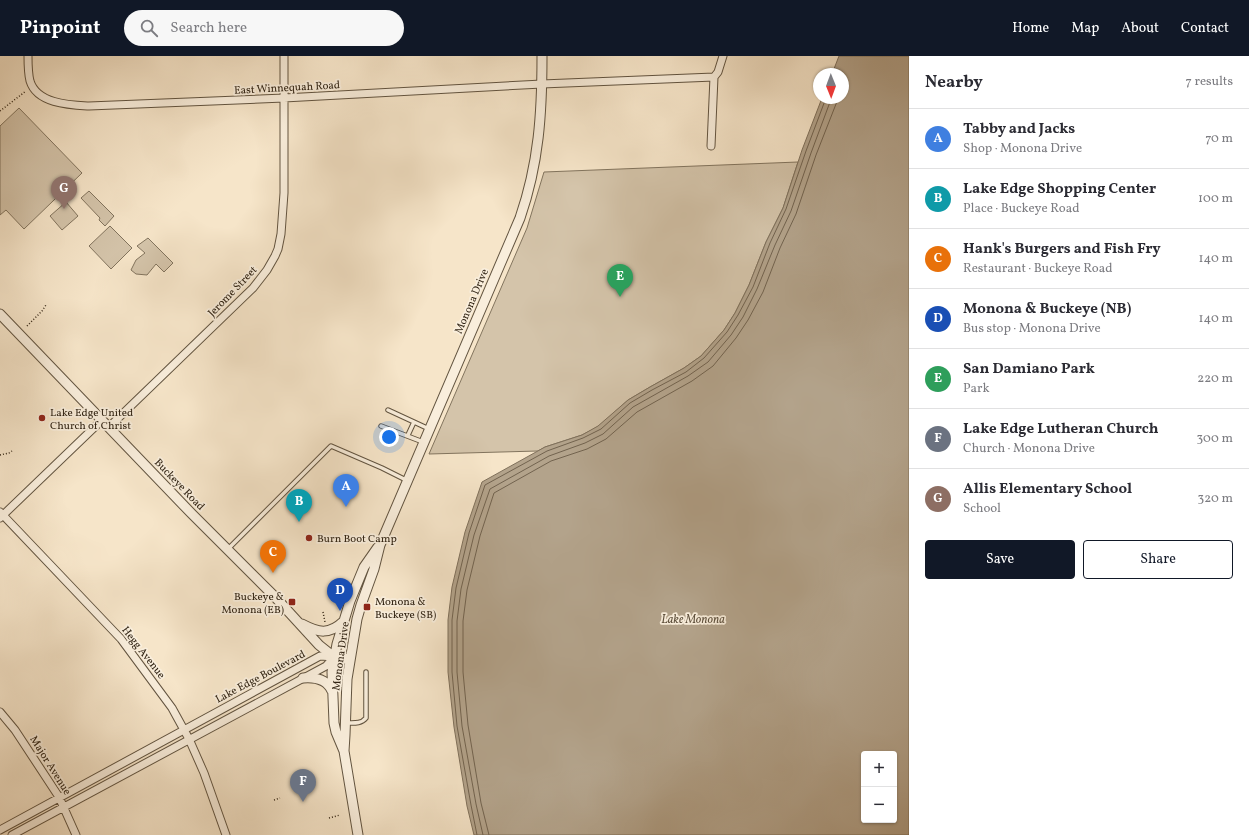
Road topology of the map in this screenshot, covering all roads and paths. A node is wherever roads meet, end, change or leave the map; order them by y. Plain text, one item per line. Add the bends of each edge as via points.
1 (28, 56) edge
2 (284, 56) edge
3 (542, 56) edge
4 (723, 56) edge
5 (714, 77) junction
6 (542, 84) junction
7 (35, 89) junction
8 (284, 98) junction
9 (0, 111) edge
10 (711, 146) dead end
11 (46, 305) dead end
12 (0, 314) edge
13 (27, 326) dead end
14 (388, 410) dead end
15 (102, 420) junction
16 (414, 422) junction
17 (382, 426) dead end
18 (109, 427) junction
19 (430, 429) junction
20 (408, 435) junction
21 (424, 442) junction
22 (12, 451) dead end
23 (0, 455) edge
24 (408, 481) junction
25 (1, 515) edge
26 (380, 545) junction
27 (228, 550) junction
28 (323, 612) dead end
29 (344, 621) junction
30 (297, 622) junction
31 (325, 624) dead end
32 (334, 656) junction
33 (350, 659) junction
34 (366, 672) dead end
35 (303, 678) junction
36 (332, 691) junction
37 (0, 712) edge
38 (346, 723) junction
39 (183, 730) junction
40 (189, 739) junction
41 (344, 751) junction
42 (59, 798) junction
43 (280, 798) dead end
44 (274, 800) dead end
45 (64, 806) junction
46 (340, 815) dead end
47 (329, 818) dead end
48 (0, 830) edge
49 (12, 835) edge
50 (76, 835) edge
51 (226, 835) edge
52 (358, 835) edge

1 - 7 street via 28,72
2 - 8 street, Jerome Street
3 - 6 street, Monona Drive
4 - 5 street
5 - 6 street, East Winnequah Road
5 - 10 street
6 - 8 street, East Winnequah Road
6 - 19 street, Monona Drive via 538,148 528,196
7 - 8 street, East Winnequah Road via 49,100 66,105 89,106
7 - 9 path
8 - 18 street, Jerome Street via 283,215 275,256 253,288
11 - 13 path
12 - 15 street, Buckeye Road
14 - 16 lane
15 - 18 street, Buckeye Road
15 - 25 street
16 - 19 lane
16 - 20 lane
17 - 20 lane
18 - 27 street, Buckeye Road
19 - 21 street, Monona Drive
20 - 21 lane
21 - 24 street, Monona Drive
22 - 23 path
24 - 26 street, Monona Drive
24 - 27 lane via 331,446
25 - 39 street, Hegg Avenue via 121,639 172,708
26 - 29 street, Monona Drive via 364,567
26 - 33 street, Monona Drive via 357,619
27 - 30 street, Buckeye Road
28 - 31 path
29 - 30 street via 336,628 324,632
29 - 32 street, Monona Drive
30 - 32 street, Buckeye Road
32 - 33 street, Buckeye Road
32 - 35 street, Lake Edge Boulevard via 326,666
32 - 36 street, Monona Drive
32 - 39 street, Lake Edge Boulevard via 320,656
33 - 38 street, Monona Drive via 346,686
34 - 38 lane via 366,718 359,723
35 - 36 street via 324,681
35 - 40 street, Lake Edge Boulevard
36 - 41 street, Monona Drive via 336,732
37 - 42 street, Major Avenue via 15,730
38 - 41 street, Monona Drive
39 - 40 street, Hegg Avenue
39 - 42 street, Lake Edge Boulevard
40 - 45 street, Lake Edge Boulevard
40 - 51 street, Hegg Avenue
41 - 52 street, Monona Drive
42 - 45 street, Major Avenue
42 - 48 street, Lake Edge Boulevard
43 - 44 path
45 - 49 street, Lake Edge Boulevard
45 - 50 street, Major Avenue
46 - 47 path

